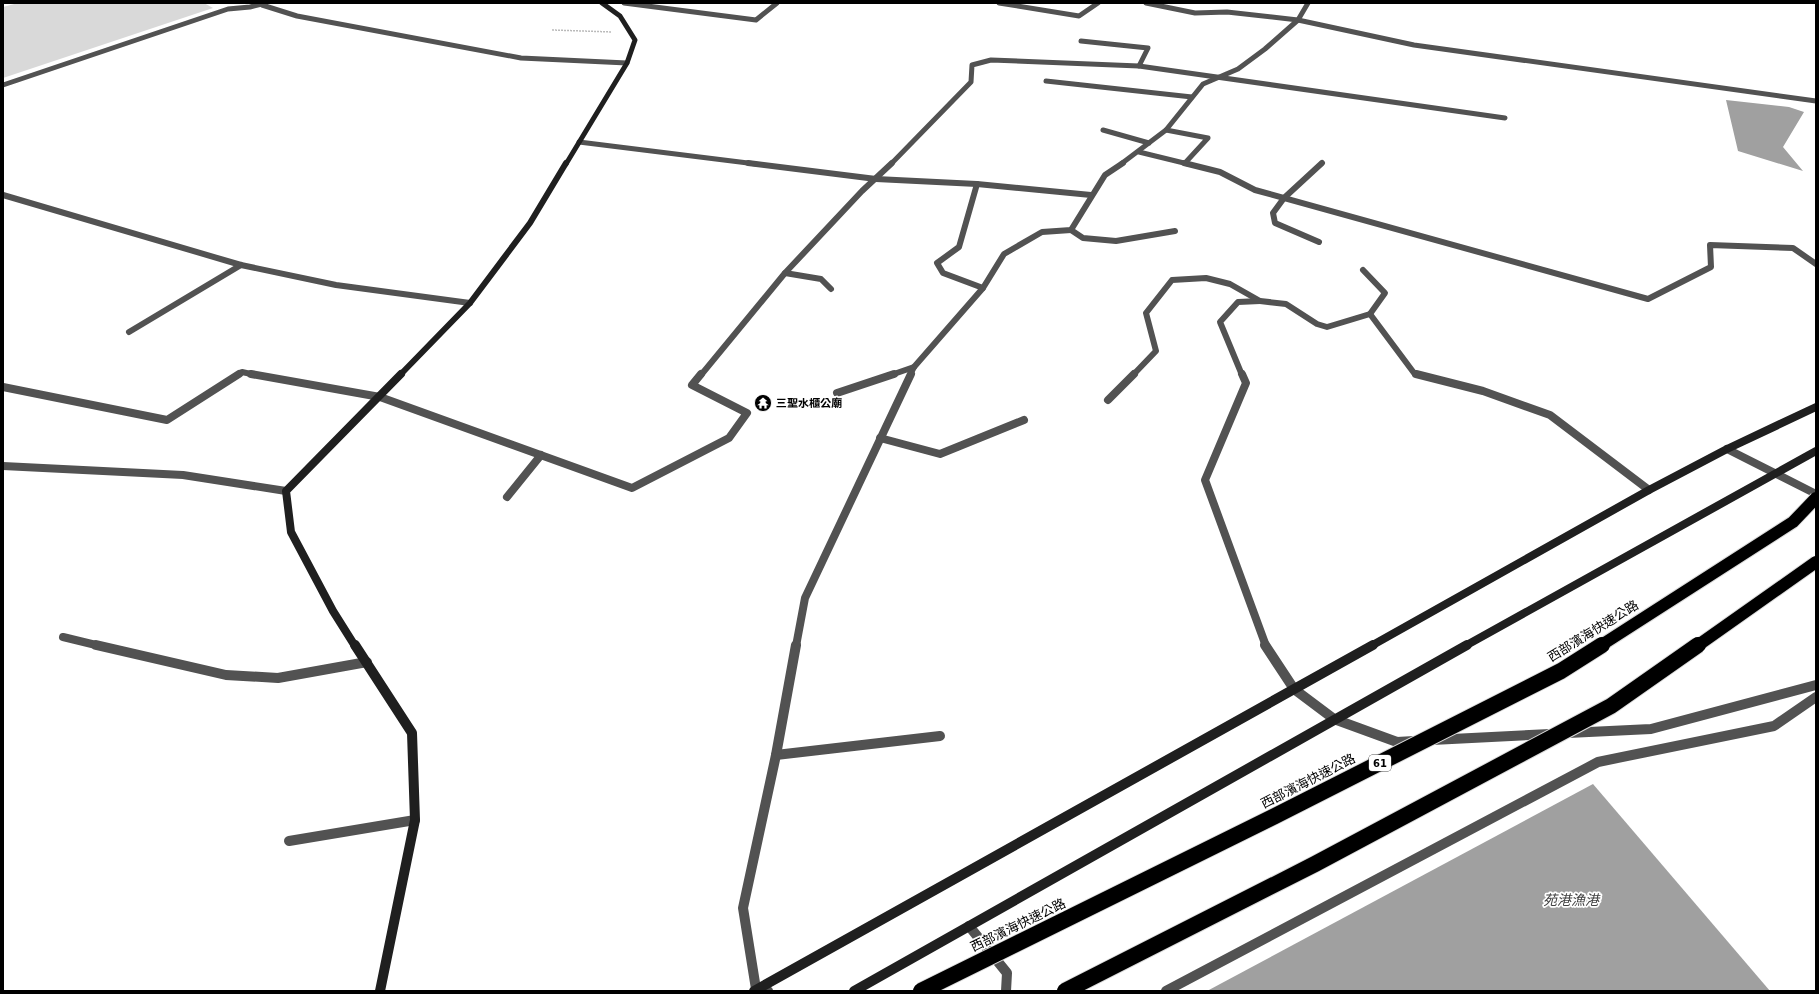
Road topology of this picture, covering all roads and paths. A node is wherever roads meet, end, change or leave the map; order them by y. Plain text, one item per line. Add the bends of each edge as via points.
1 (602, 3) edge
2 (624, 3) edge
3 (777, 3) edge
4 (999, 3) edge
5 (1098, 3) edge
6 (1146, 3) edge
7 (1308, 3) edge
8 (264, 4) edge
9 (1298, 20) junction
10 (552, 30) dead end
11 (631, 33) junction
12 (1081, 41) dead end
13 (627, 63) junction
14 (1139, 66) junction
15 (1221, 77) junction
16 (1046, 81) dead end
17 (3, 85) edge
18 (1192, 97) junction
19 (1816, 101) edge
20 (1505, 118) dead end
21 (1102, 130) dead end
22 (1166, 130) junction
23 (579, 142) junction
24 (1149, 143) junction
25 (1139, 152) junction
26 (1186, 163) junction
27 (1322, 163) dead end
28 (876, 179) junction
29 (977, 184) junction
30 (3, 195) edge
31 (1092, 195) junction
32 (1284, 198) junction
33 (1071, 230) junction
34 (1175, 231) dead end
35 (1319, 242) dead end
36 (1816, 264) edge
37 (241, 265) junction
38 (1363, 270) dead end
39 (785, 274) junction
40 (983, 288) junction
41 (832, 289) dead end
42 (1260, 301) junction
43 (470, 303) junction
44 (1370, 314) junction
45 (129, 332) dead end
46 (914, 367) junction
47 (3, 387) edge
48 (837, 393) dead end
49 (380, 397) junction
50 (1108, 400) dead end
51 (1816, 407) edge
52 (1024, 420) dead end
53 (880, 438) junction
54 (1727, 449) junction
55 (1816, 451) edge
56 (541, 455) junction
57 (3, 466) edge
58 (1776, 475) junction
59 (1649, 490) junction
60 (286, 491) junction
61 (1816, 494) edge
62 (508, 497) dead end
63 (1816, 498) edge
64 (1816, 562) edge
65 (63, 637) dead end
66 (367, 662) junction
67 (1816, 685) edge
68 (1294, 690) junction
69 (1816, 697) edge
70 (1334, 719) junction
71 (940, 736) dead end
72 (776, 755) junction
73 (415, 820) junction
74 (289, 841) dead end
75 (968, 926) junction
76 (380, 991) edge
77 (757, 991) edge
78 (854, 991) edge
79 (921, 991) edge
80 (1006, 991) edge
81 (1065, 991) edge
82 (1166, 991) edge

1 - 11 street via 620,16
2 - 3 street via 756,20
4 - 5 street via 1080,16
6 - 9 street via 1196,13 1228,12
7 - 9 street
8 - 13 street via 297,16 521,58
8 - 17 street via 228,9
9 - 15 street via 1260,53 1238,69
9 - 19 street via 1414,45
10 - 11 path
11 - 13 street via 635,40
12 - 14 street via 1148,48
13 - 23 street
14 - 15 street
14 - 28 street via 991,60 972,64 971,82
15 - 18 street via 1203,84
15 - 20 street
16 - 18 street
18 - 22 street
21 - 24 street
22 - 24 street
22 - 26 street via 1208,138
23 - 28 street
23 - 43 street via 530,223
24 - 25 street
25 - 26 street
25 - 31 street via 1105,175
26 - 32 street via 1220,172 1255,190
27 - 32 street
28 - 29 street
28 - 39 street
29 - 31 street
29 - 40 street via 959,247 937,263 943,273
30 - 37 street
31 - 33 street
32 - 35 street via 1273,213 1275,222
32 - 36 street via 1648,299 1711,267 1710,245 1793,248
33 - 34 street via 1083,238 1116,241
33 - 40 street via 1042,232 1004,254
37 - 43 street via 336,286
37 - 45 street
38 - 44 street via 1385,293
39 - 41 street via 821,280
39 - 56 street via 692,385 747,413 728,438 632,488
40 - 46 street
42 - 44 street via 1286,304 1317,324 1327,327
42 - 50 street via 1230,284 1206,278 1172,280 1146,312 1156,351
42 - 68 street via 1238,302 1220,322 1246,383 1205,480 1266,647
43 - 49 street
44 - 59 street via 1414,373 1483,391 1550,415
46 - 48 street
46 - 53 street
47 - 49 street via 167,420 242,372
49 - 56 street
49 - 60 street
51 - 54 street
52 - 53 street via 940,454
53 - 72 street via 805,598
54 - 58 street
54 - 59 street
55 - 58 street
56 - 62 street
57 - 60 street via 183,475
58 - 61 street
58 - 70 street
59 - 68 street
60 - 66 street via 291,532 334,611
63 - 79 highway, 西部濱海快速公路 / 61, bridge via 1793,522 1561,671
64 - 81 highway, bridge via 1611,706 1316,864
65 - 66 street via 226,676 278,678
66 - 73 street via 412,733
67 - 70 street via 1651,729 1397,742
68 - 70 street
68 - 77 street
69 - 82 street via 1774,726 1598,762
70 - 75 street
71 - 72 street
72 - 77 street via 743,908
73 - 74 street
73 - 76 street
75 - 78 street
75 - 80 street via 1007,973

